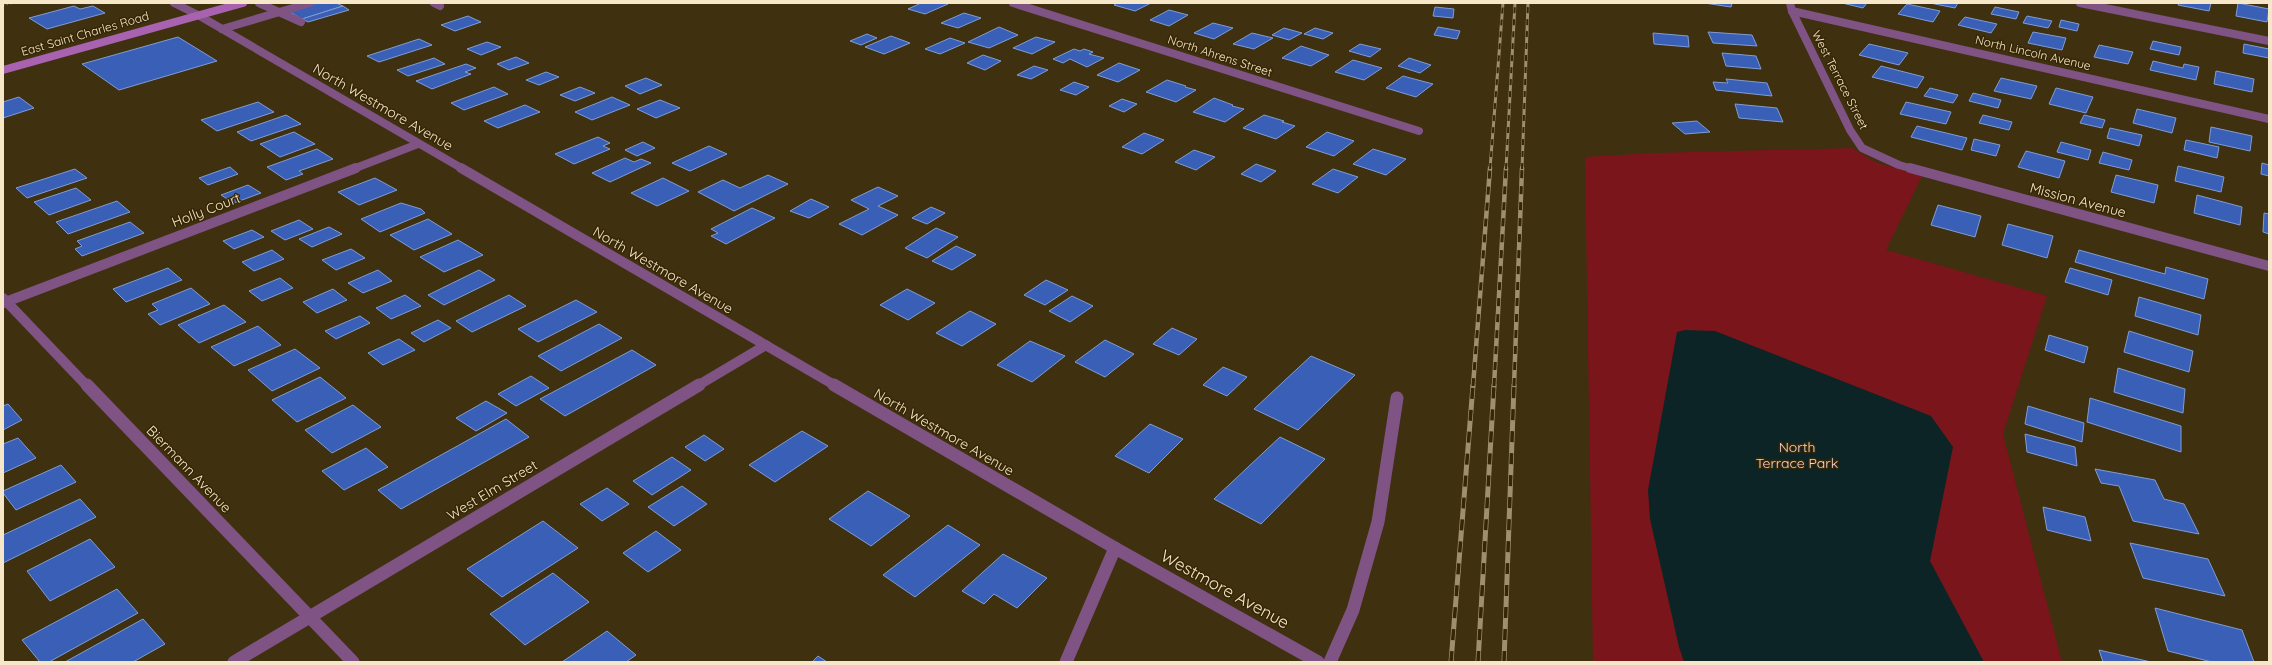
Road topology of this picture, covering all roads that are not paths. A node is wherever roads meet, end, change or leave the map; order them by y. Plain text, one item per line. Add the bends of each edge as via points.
1 (174, 3) edge
2 (243, 3) edge
3 (259, 3) edge
4 (310, 3) edge
5 (1013, 3) edge
6 (2080, 3) edge
7 (1791, 7) edge
8 (279, 12) junction
9 (198, 15) junction
10 (301, 22) dead end
11 (222, 29) junction
12 (2269, 41) edge
13 (3, 70) edge
14 (2269, 119) edge
15 (1419, 132) dead end
16 (418, 144) junction
17 (1881, 157) joint
18 (2269, 266) edge
19 (4, 301) edge
20 (766, 345) junction
21 (1397, 398) dead end
22 (1115, 548) junction
23 (310, 617) junction
24 (234, 662) edge
25 (353, 662) edge
26 (1066, 662) edge
27 (1318, 662) edge
28 (1330, 662) edge

1 - 9 street, North Westmore Avenue
2 - 9 main road, East Saint Charles Road
3 - 8 street
4 - 8 street
5 - 15 street, North Ahrens Street
6 - 12 street
7 - 14 street, North Lincoln Avenue
7 - 17 street, West Terrace Street via 1850,130 1862,148
8 - 10 street
8 - 11 street
9 - 11 street, North Westmore Avenue
9 - 13 main road, East Saint Charles Road
11 - 16 street, North Westmore Avenue
16 - 19 street, Holly Court
16 - 20 street, North Westmore Avenue
17 - 18 street, Mission Avenue via 1907,167
19 - 23 street, Biermann Avenue
20 - 22 street, North Westmore Avenue
20 - 23 street, West Elm Street
21 - 28 street via 1378,522 1353,610
22 - 26 street
22 - 27 street, Westmore Avenue
23 - 24 street, West Elm Street
23 - 25 street, Biermann Avenue

